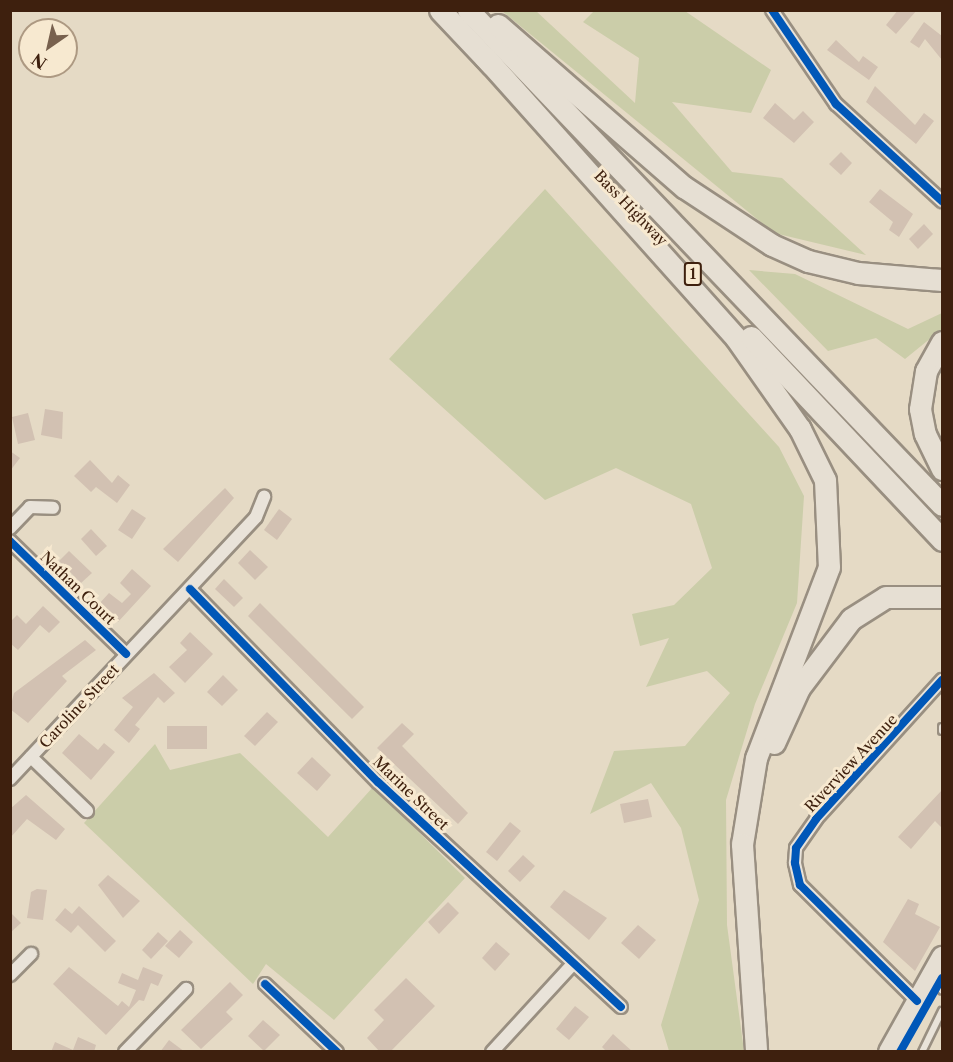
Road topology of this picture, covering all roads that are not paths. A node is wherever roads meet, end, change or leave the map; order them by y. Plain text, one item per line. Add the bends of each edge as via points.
1 (440, 10) edge
2 (468, 10) edge
3 (482, 10) edge
4 (772, 10) edge
5 (484, 56) junction
6 (942, 201) edge
7 (942, 280) edge
8 (942, 342) edge
9 (942, 469) edge
10 (264, 497) dead end
11 (942, 504) edge
12 (53, 508) dead end
13 (10, 528) edge
14 (942, 540) edge
15 (10, 541) edge
16 (190, 589) junction
17 (942, 597) edge
18 (126, 654) junction
19 (942, 680) edge
20 (31, 757) junction
21 (10, 779) edge
22 (87, 811) dead end
23 (747, 930) junction
24 (31, 954) dead end
25 (942, 957) edge
26 (573, 964) junction
27 (10, 975) edge
28 (265, 984) dead end
29 (937, 984) edge
30 (186, 989) dead end
31 (917, 1001) junction
32 (621, 1006) dead end
33 (942, 1011) edge
34 (755, 1015) junction
35 (125, 1052) edge
36 (337, 1052) edge
37 (492, 1052) edge
38 (756, 1052) edge
39 (763, 1052) edge
40 (889, 1052) edge
41 (922, 1052) edge

1 - 5 highway, Bass Highway / 1
2 - 11 highway, Bass Highway / 1
3 - 7 highway via 730,220 808,261 858,273
4 - 6 street via 836,105
5 - 14 highway, Bass Highway / 1
5 - 23 highway via 736,338 800,429 825,480 829,567 756,758 742,844
8 - 9 highway via 926,371 920,409 925,434
10 - 16 street, Caroline Street via 256,517
12 - 13 street via 30,507
15 - 18 street, Nathan Court
16 - 18 street, Caroline Street
16 - 26 street, Marine Street via 378,782
17 - 23 highway via 904,594 866,606 836,634 799,688 778,733 756,804
18 - 20 street, Caroline Street
19 - 31 street, Riverview Avenue via 816,819 796,848 800,885
20 - 21 street, Caroline Street
20 - 22 street
23 - 34 highway
24 - 27 street
25 - 29 highway
26 - 32 street, Marine Street
26 - 37 street
28 - 36 street
29 - 31 highway
30 - 35 street
31 - 40 highway
33 - 41 lane
34 - 38 highway
34 - 39 highway

